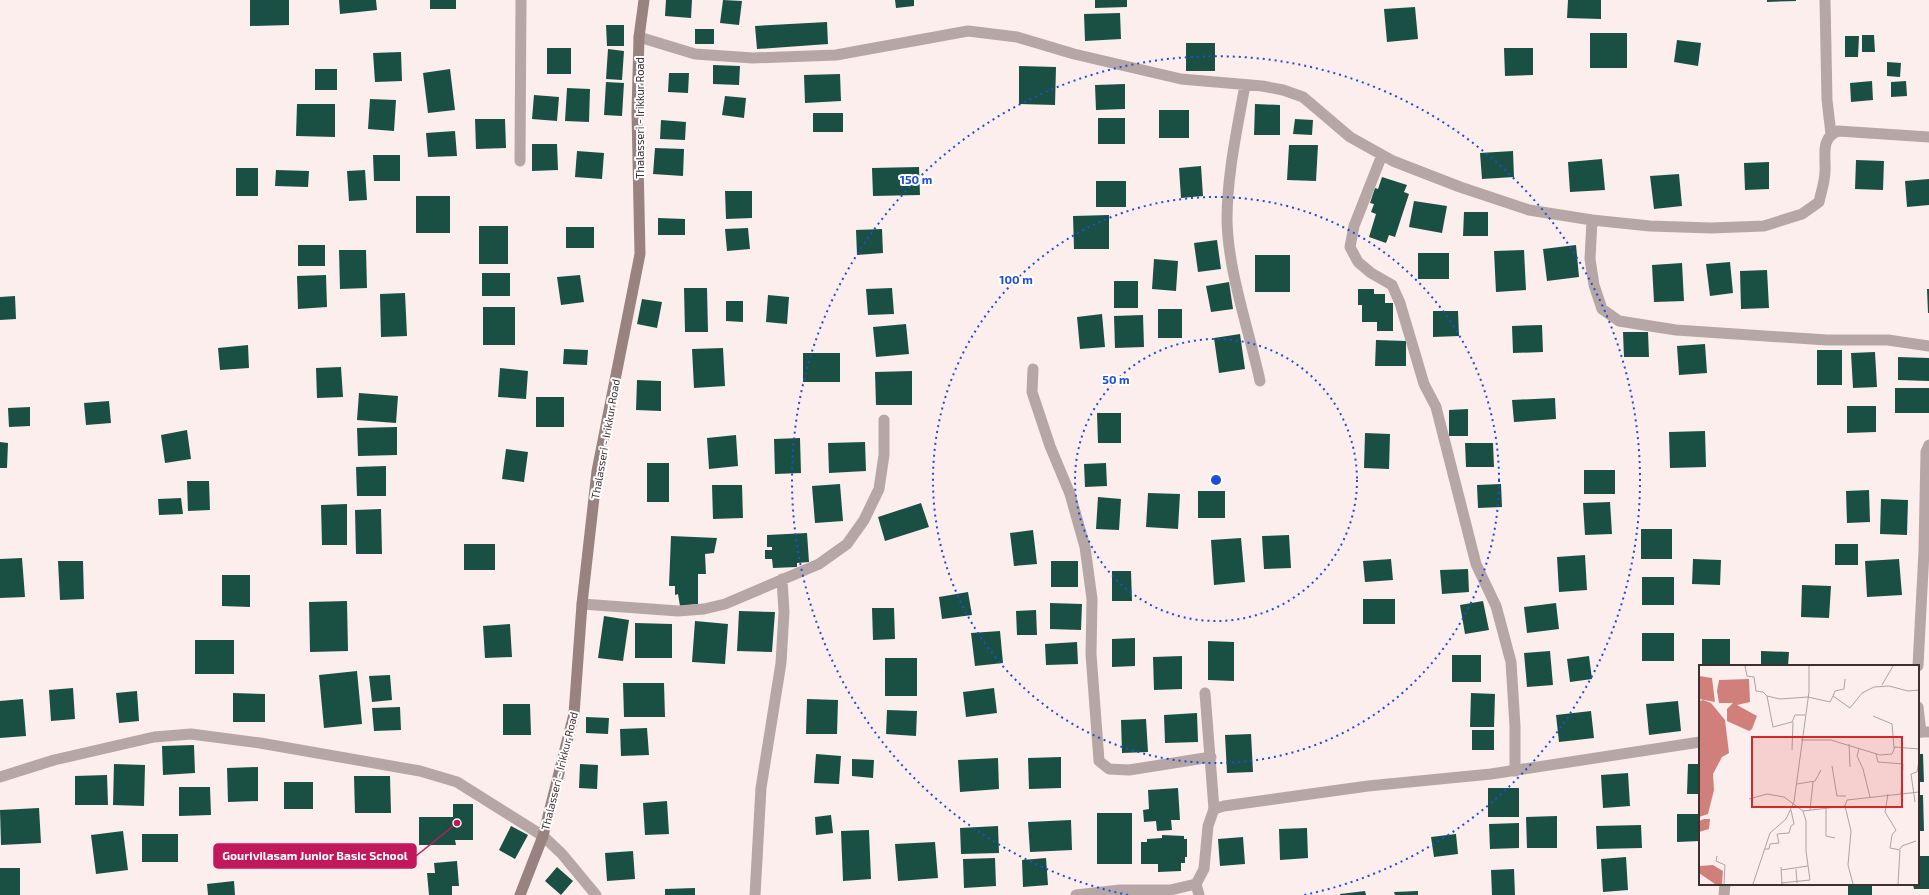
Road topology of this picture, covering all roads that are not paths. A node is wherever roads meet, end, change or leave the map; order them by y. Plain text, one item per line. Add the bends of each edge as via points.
1 (521, 0) edge
2 (644, 0) edge
3 (1825, 0) edge
4 (639, 37) junction
5 (1245, 85) junction
6 (1831, 134) junction
7 (1929, 136) edge
8 (1382, 156) junction
9 (520, 160) dead end
10 (1592, 220) junction
11 (1929, 346) edge
12 (1033, 369) dead end
13 (1260, 381) dead end
14 (884, 420) dead end
15 (1929, 445) edge
16 (782, 579) junction
17 (582, 604) junction
18 (1918, 665) edge
19 (1205, 693) dead end
20 (1919, 712) edge
21 (1923, 732) edge
22 (1699, 742) edge
23 (1211, 757) junction
24 (1515, 771) junction
25 (0, 777) edge
26 (1214, 809) junction
27 (543, 836) junction
28 (1196, 884) junction
29 (1726, 885) edge
30 (520, 895) edge
31 (596, 895) edge
32 (755, 895) edge
33 (1076, 895) edge
34 (1199, 895) edge
35 (1724, 895) edge

1 - 9 street
2 - 4 main road, Thalasseri - Irikkur Road
3 - 6 street via 1827,100
4 - 5 street via 695,54 753,58 836,55 968,31 1017,37 1074,54 1181,79
4 - 17 main road, Thalasseri - Irikkur Road via 637,113 640,254 597,471
5 - 8 street via 1283,90 1303,97 1350,137
5 - 13 street via 1228,187 1227,222 1230,256
6 - 7 street via 1838,131
6 - 10 street via 1826,141 1825,172 1819,202 1802,214 1764,226 1742,227 1658,226
8 - 10 street via 1460,187 1529,210
8 - 24 street via 1354,226 1350,247 1358,262 1392,285 1400,303 1424,384 1436,407 1476,564 1496,606 1511,662
10 - 11 street via 1590,259 1594,285 1602,309 1619,321 1676,330 1827,340 1888,340
12 - 23 street via 1032,392 1070,494 1085,547 1092,599 1091,654 1099,761 1109,769 1130,770
14 - 16 street via 884,455 879,489 864,520 847,544 819,564
15 - 18 street via 1926,452
16 - 17 street via 725,604 704,609 678,611
16 - 32 street via 784,612 781,663 761,788
17 - 27 main road, Thalasseri - Irikkur Road via 574,714
19 - 23 street
20 - 21 street
22 - 24 street
23 - 26 street
24 - 26 street via 1368,786
25 - 27 street via 54,760 154,736 191,734 260,743 420,771 458,782
26 - 28 street via 1208,826 1204,870
27 - 30 main road, Thalasseri - Irikkur Road
27 - 31 street via 562,854
28 - 33 street via 1170,890 1120,890
28 - 34 street
29 - 35 street

